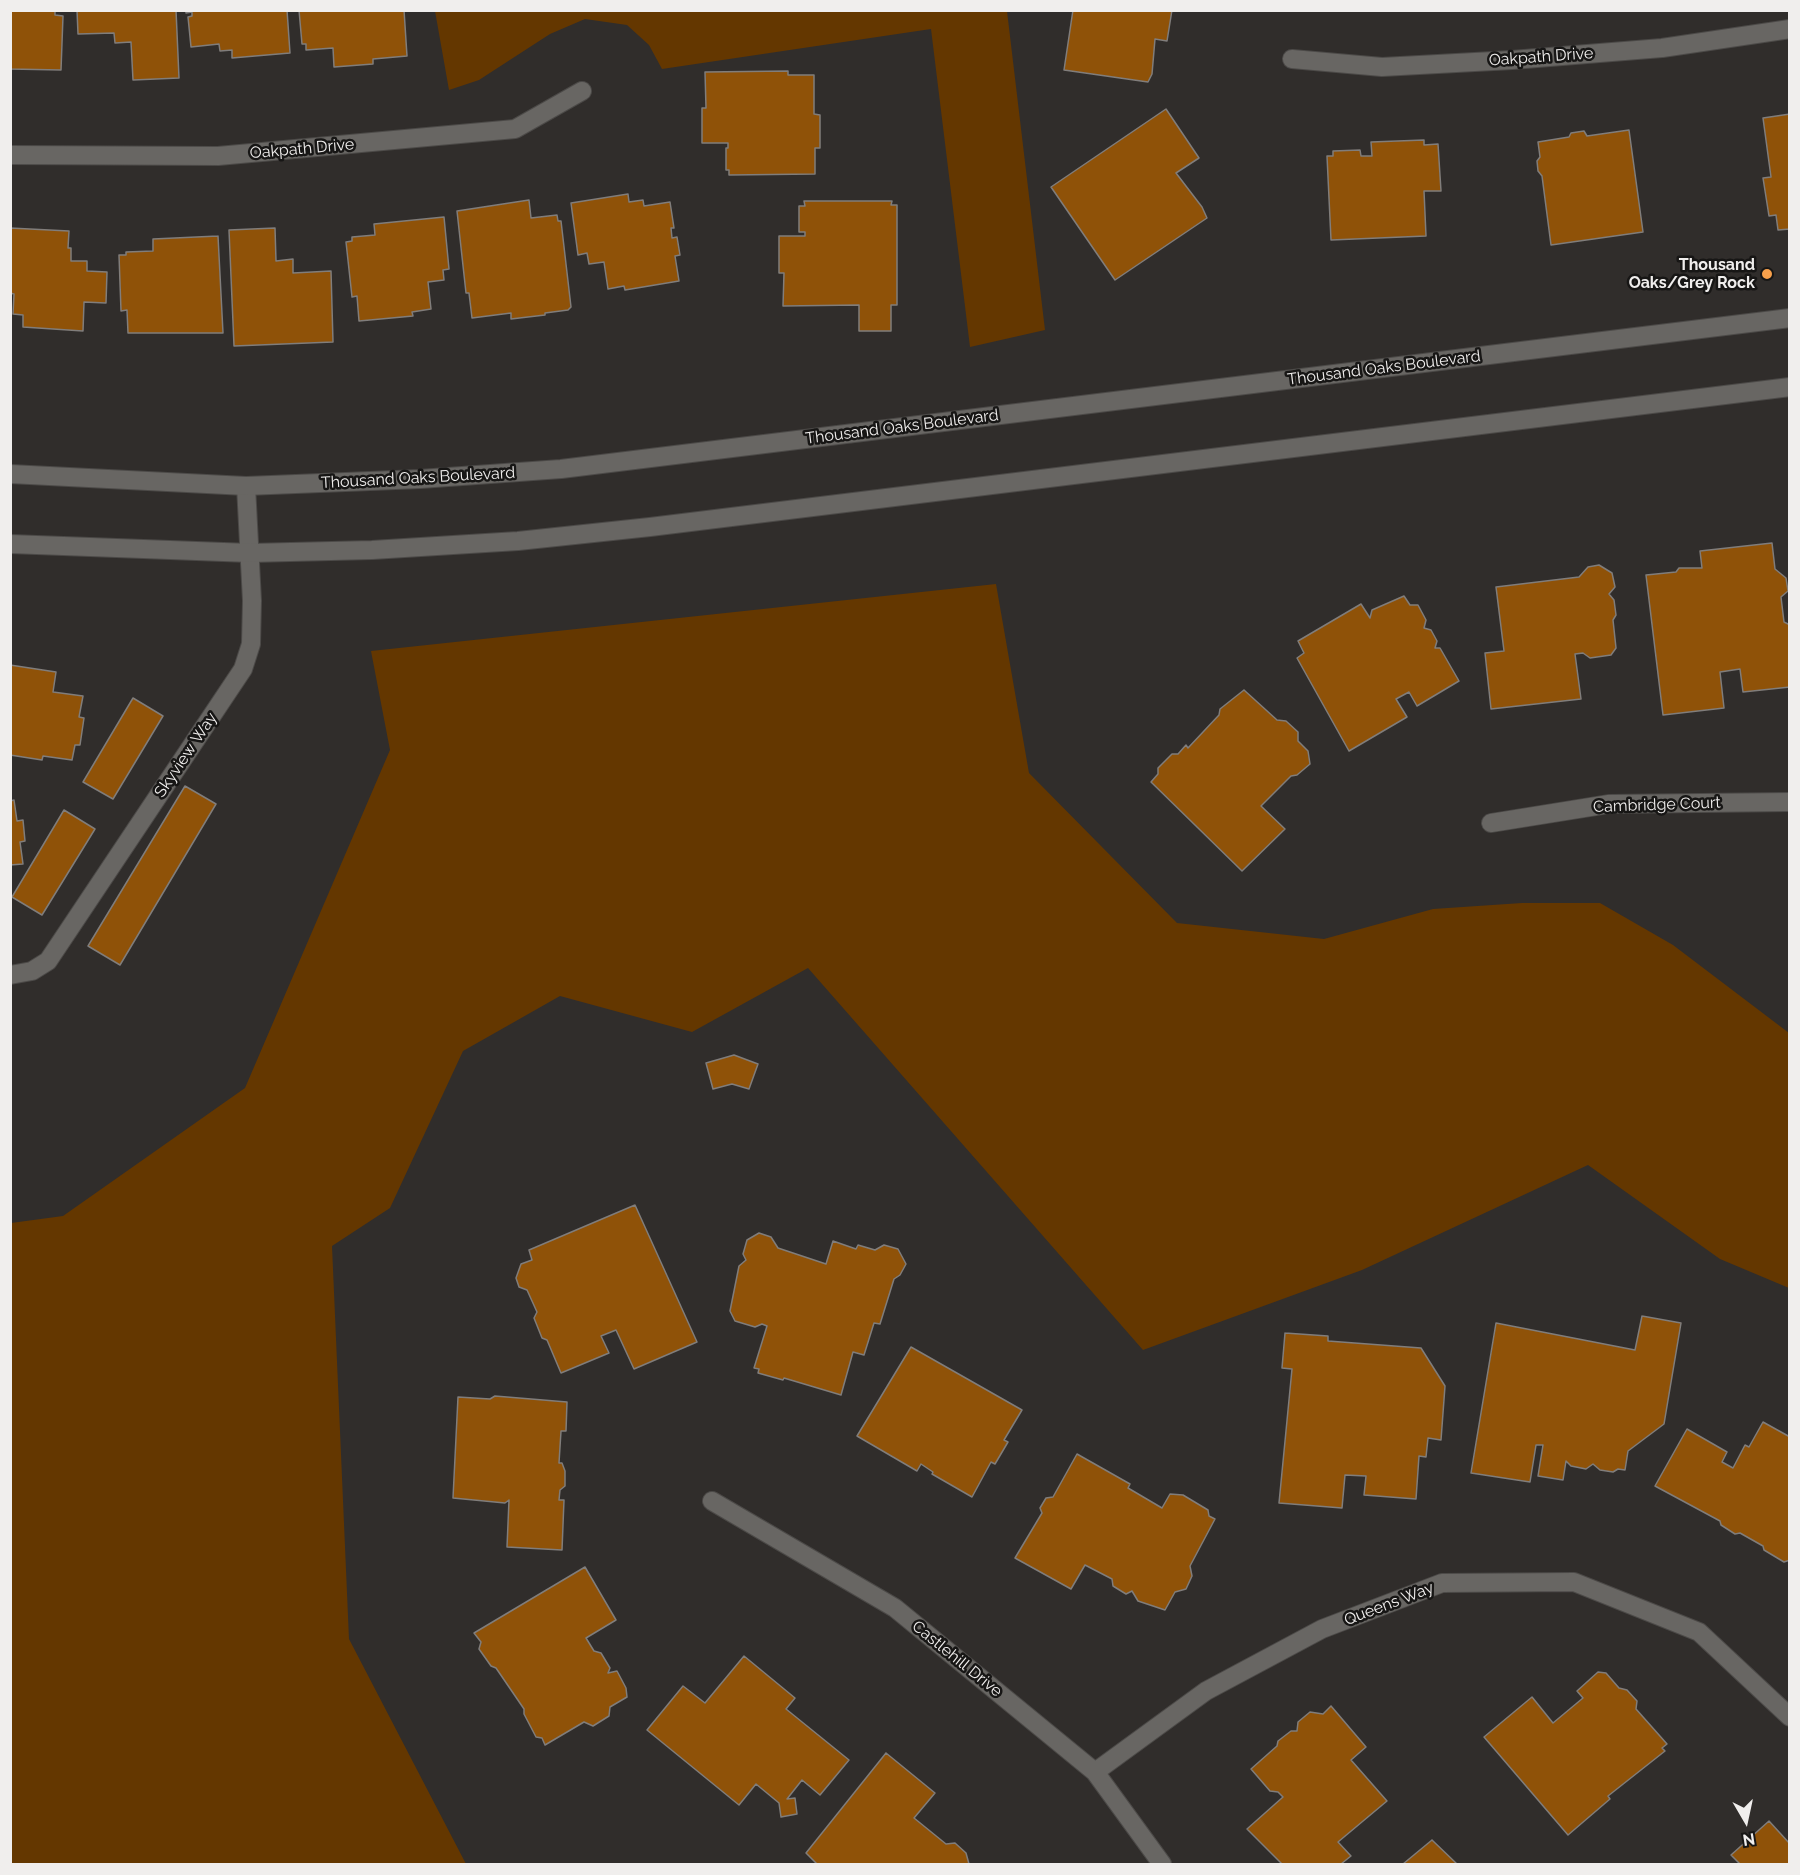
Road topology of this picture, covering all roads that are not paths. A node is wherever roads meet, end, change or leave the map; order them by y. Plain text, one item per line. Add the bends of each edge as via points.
1 (1790, 29) edge
2 (1292, 59) dead end
3 (582, 91) dead end
4 (10, 155) edge
5 (1790, 318) edge
6 (1790, 387) edge
7 (10, 474) edge
8 (246, 486) junction
9 (10, 544) edge
10 (250, 553) junction
11 (1790, 802) edge
12 (1491, 823) dead end
13 (10, 975) edge
14 (712, 1501) dead end
15 (1790, 1717) edge
16 (1095, 1772) junction
17 (1162, 1864) edge

1 - 2 main road, Oakpath Drive via 1662,48 1512,60 1382,67
3 - 4 main road, Oakpath Drive via 515,129 218,156
5 - 8 main road, Thousand Oaks Boulevard via 561,469
6 - 10 main road via 639,529 462,545
7 - 8 main road, Thousand Oaks Boulevard
8 - 10 main road, Skyview Way
9 - 10 main road
10 - 13 main road, Skyview Way via 251,644 243,669 48,961 32,971
11 - 12 main road, Cambridge Court via 1609,804
14 - 16 main road, Castlehill Drive via 895,1608
15 - 16 main road, Queens Way via 1699,1632 1574,1582 1442,1583 1322,1629 1206,1691
16 - 17 main road, Castlehill Drive

